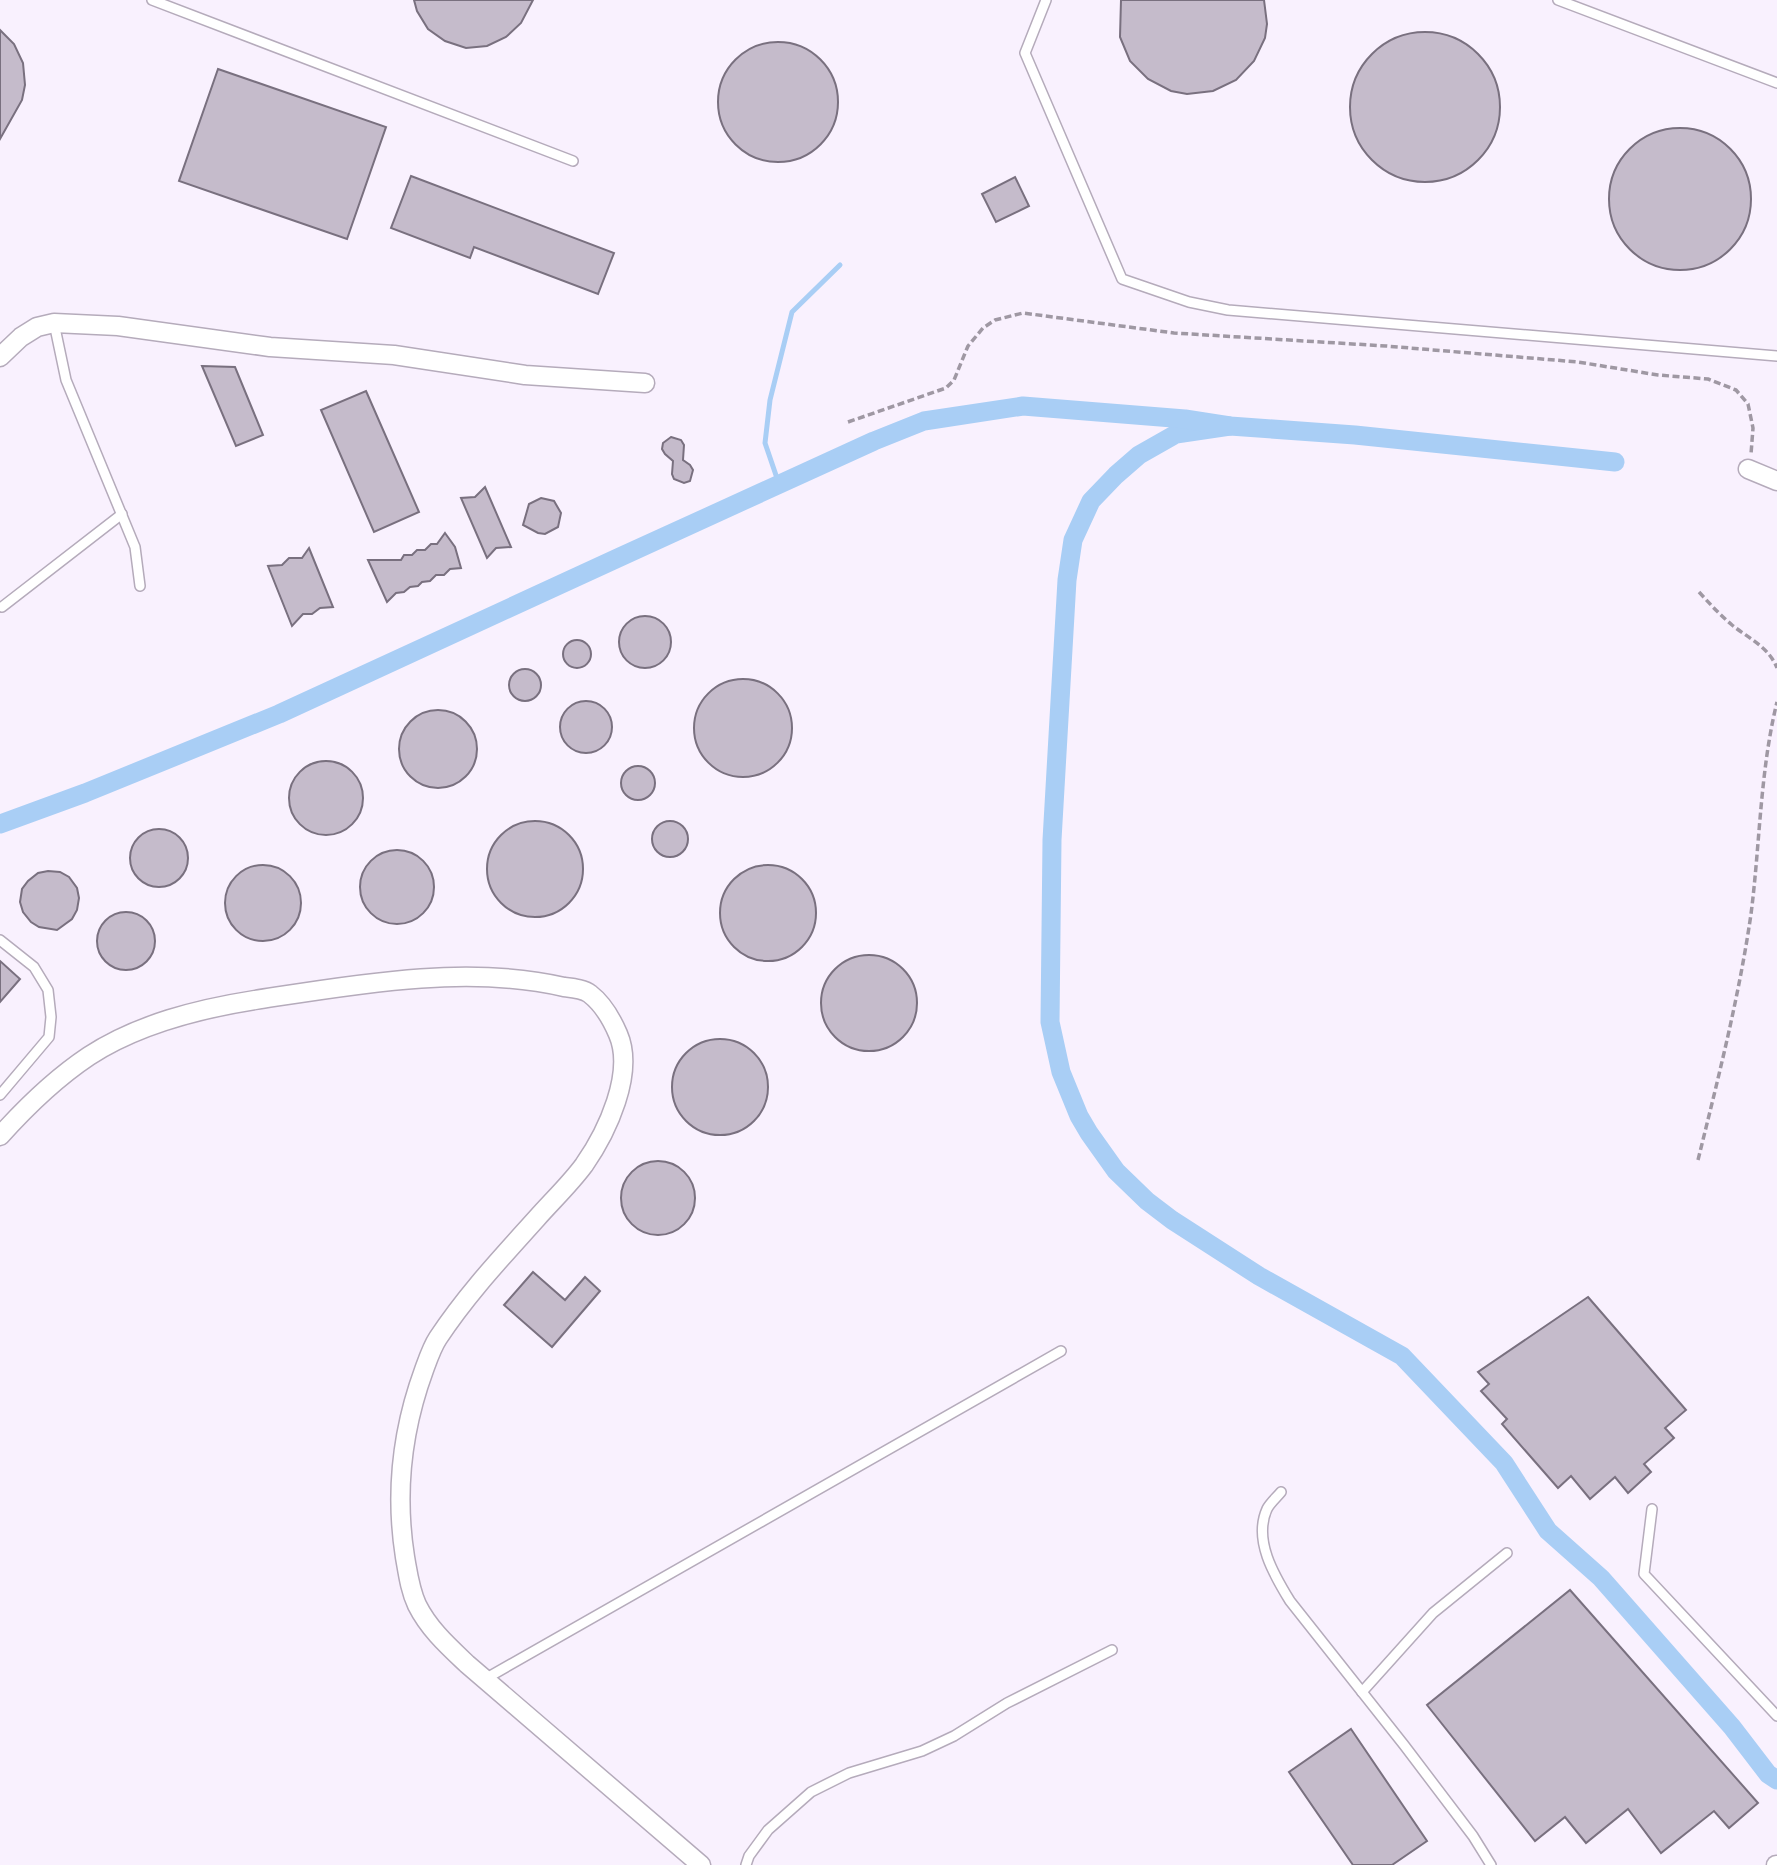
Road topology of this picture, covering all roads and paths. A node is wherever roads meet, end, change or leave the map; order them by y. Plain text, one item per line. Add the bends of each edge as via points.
1 (152, 0) edge
2 (1046, 0) edge
3 (1558, 0) edge
4 (1777, 83) edge
5 (573, 161) dead end
6 (54, 323) junction
7 (1777, 356) edge
8 (0, 358) edge
9 (645, 383) dead end
10 (848, 422) dead end
11 (1748, 470) joint
12 (1777, 481) edge
13 (122, 514) junction
14 (140, 586) dead end
15 (1699, 592) dead end
16 (2, 607) dead end
17 (1777, 668) edge
18 (1777, 702) edge
19 (0, 940) edge
20 (0, 1095) edge
21 (0, 1136) edge
22 (1698, 1160) dead end
23 (1061, 1351) dead end
24 (1281, 1492) dead end
25 (1652, 1509) dead end
26 (1507, 1553) dead end
27 (1112, 1650) dead end
28 (485, 1679) junction
29 (1363, 1692) junction
30 (1777, 1716) edge
31 (701, 1865) edge
32 (746, 1865) edge
33 (1491, 1865) edge

1 - 5 lane
2 - 7 lane via 1025,53 1122,279 1228,310
3 - 4 lane
6 - 8 street via 21,337
6 - 9 street via 118,326 270,347 394,355 526,375
6 - 13 lane via 65,380
10 - 11 path via 946,388 983,328 1023,313 1174,333 1578,362 1708,379 1736,390 1748,404 1753,428
11 - 12 street
13 - 14 lane via 135,547
13 - 16 lane
15 - 17 path via 1765,649
18 - 22 path via 1768,745 1751,915
19 - 20 lane via 34,967 48,990 51,1017 49,1037
21 - 28 street via 89,1056 161,1022 230,1004 480,976 531,979 588,992 612,1019 625,1049 623,1076 607,1123 584,1165 470,1293 435,1342 406,1430 400,1479 410,1585 438,1635
23 - 28 lane
24 - 29 lane via 1268,1508 1262,1527 1275,1575 1290,1601
25 - 30 lane via 1644,1574
26 - 29 lane via 1433,1613
27 - 32 lane via 922,1751 849,1773 811,1791 768,1830
28 - 31 street
29 - 33 lane

